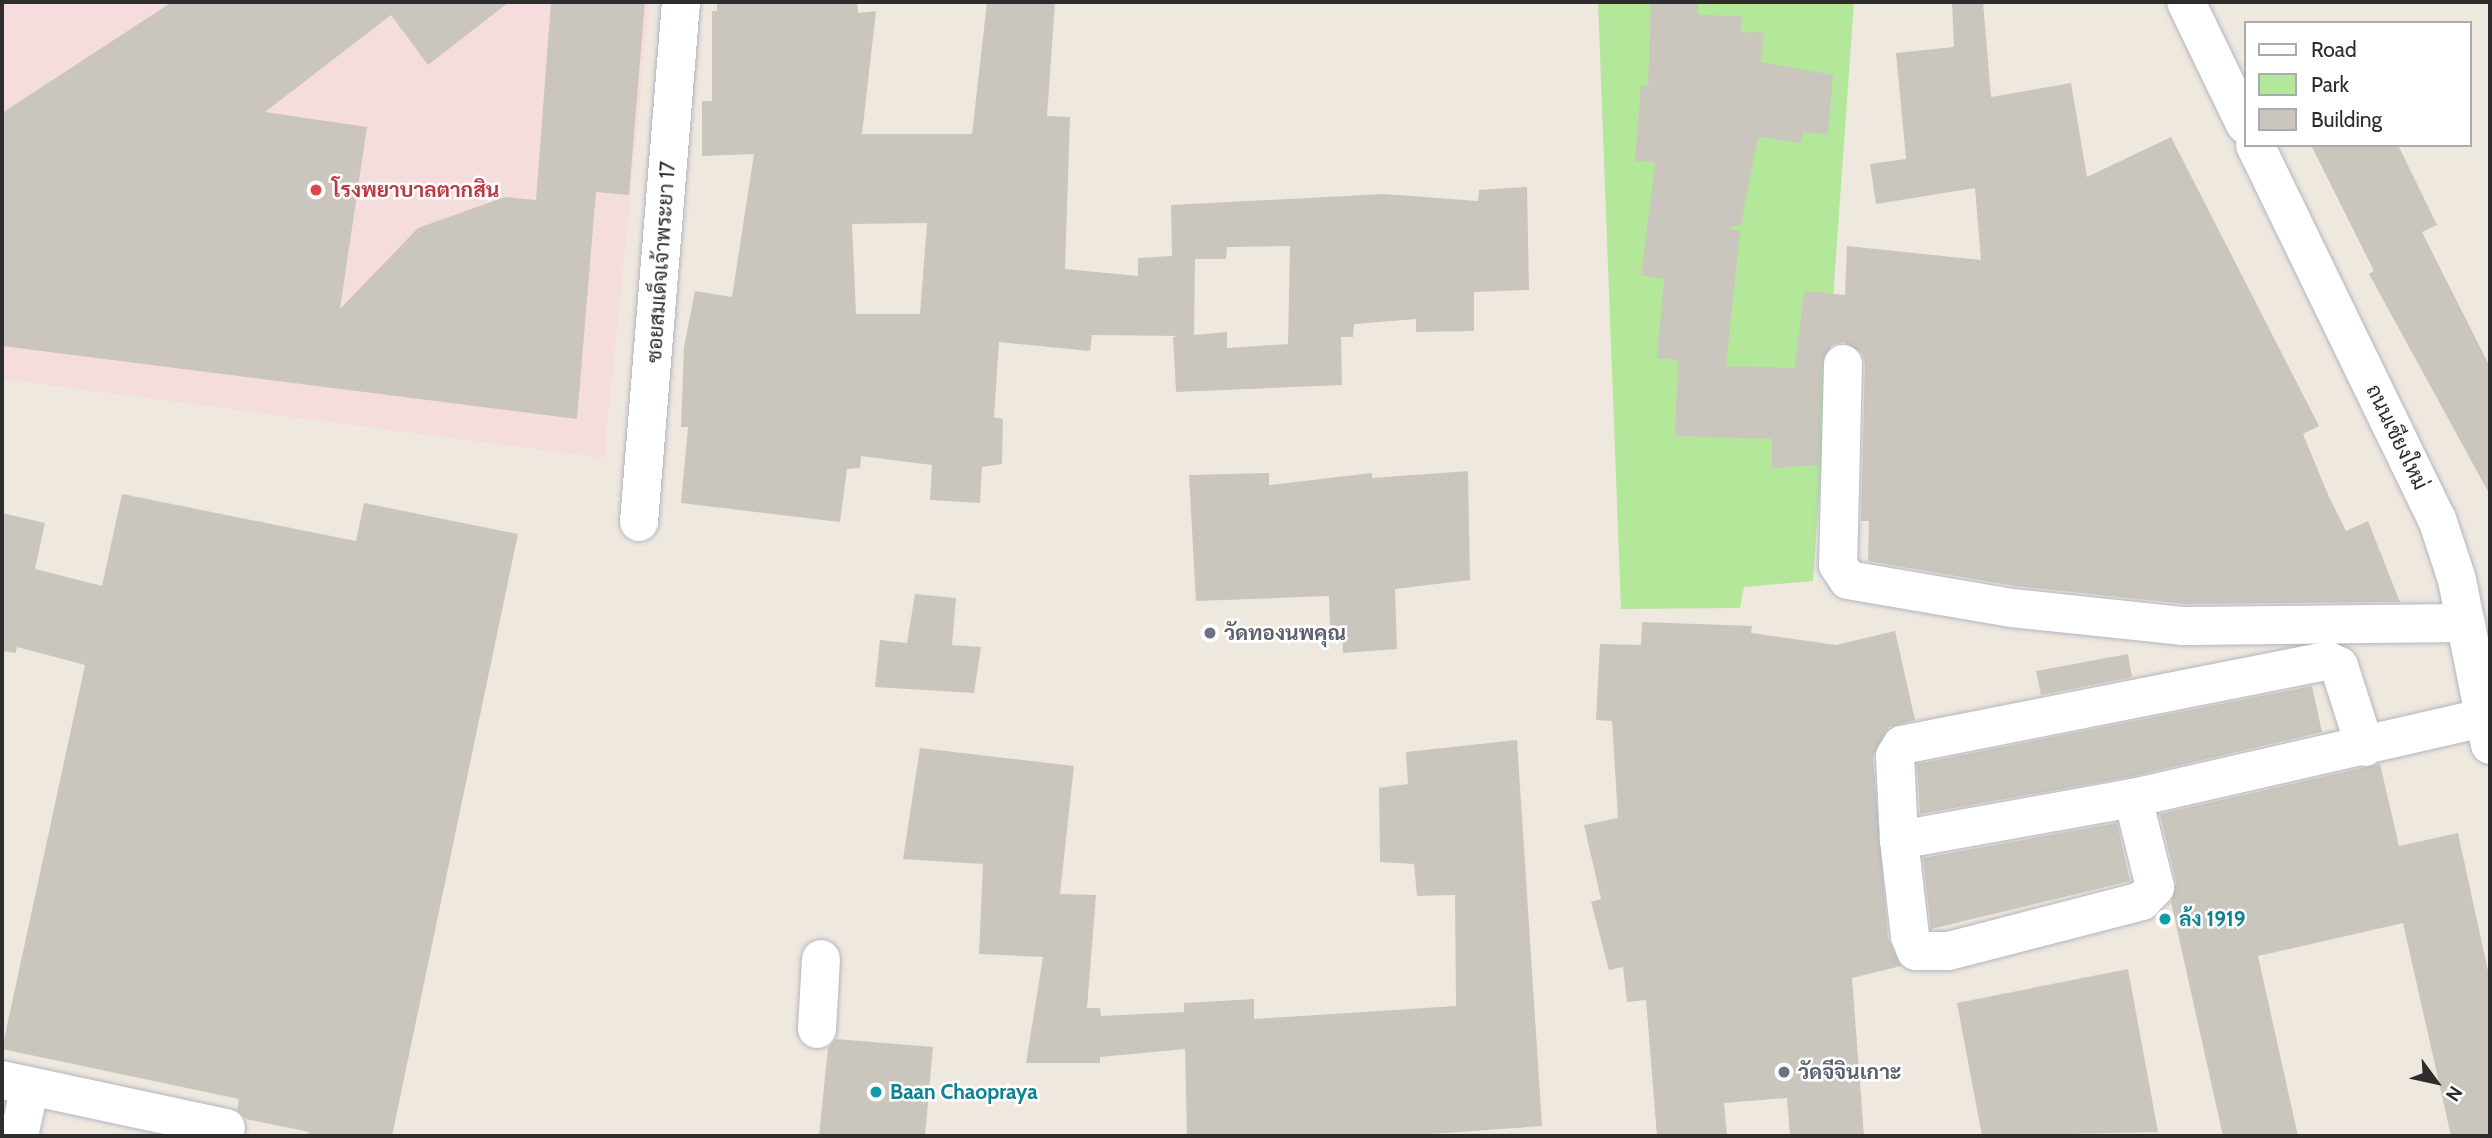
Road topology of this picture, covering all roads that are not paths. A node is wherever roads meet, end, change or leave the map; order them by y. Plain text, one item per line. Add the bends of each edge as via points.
1 (681, 2) edge
2 (2186, 2) edge
3 (2244, 122) edge
4 (2256, 147) edge
5 (1843, 364) dead end
6 (639, 522) dead end
7 (2466, 623) junction
8 (2487, 731) edge
9 (2365, 747) junction
10 (2133, 798) junction
11 (1899, 840) junction
12 (821, 959) dead end
13 (817, 1030) dead end
14 (16, 1083) edge
15 (226, 1128) dead end
16 (19, 1136) edge

1 - 6 street, ซอยสมเด็จเจ้าพระยา 17
2 - 3 street
4 - 7 street, ถนนเชียงใหม่ via 2437,519
5 - 7 street via 1838,565 1848,580 2012,608 2184,626
7 - 8 street, ถนนเชียงใหม่
8 - 9 street
9 - 10 street
9 - 11 street via 2339,666 2328,661 1918,739 1902,745 1895,756
10 - 11 street
10 - 11 street via 2155,887 2142,901 1948,951 1916,951 1909,936
12 - 13 street
14 - 15 street
14 - 16 street

